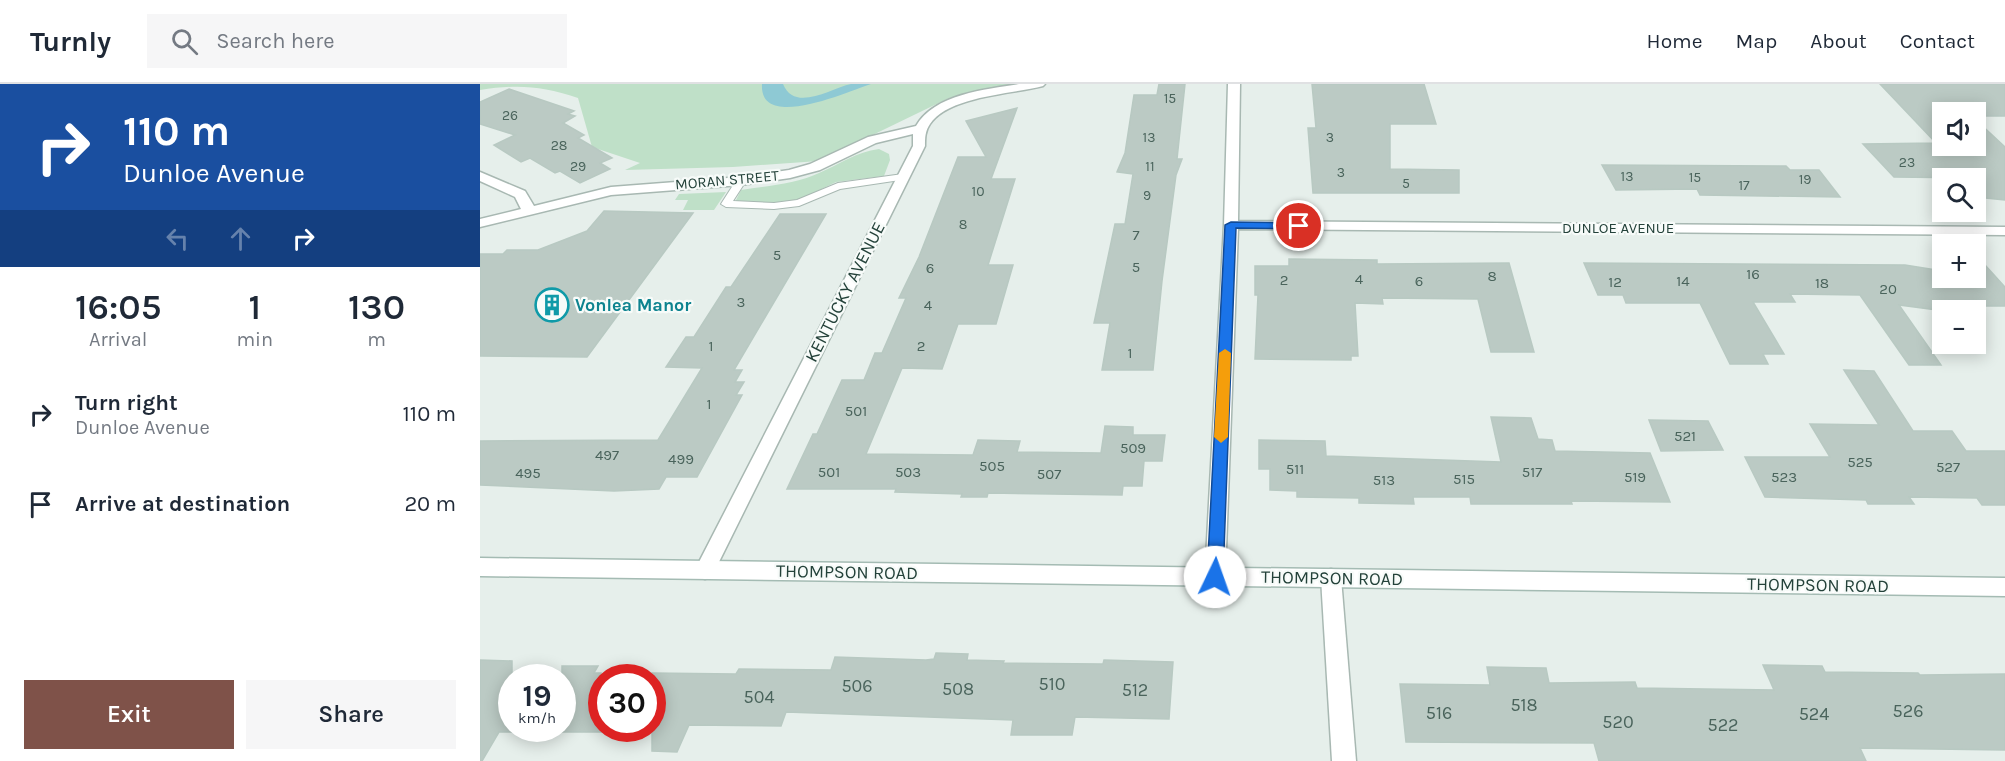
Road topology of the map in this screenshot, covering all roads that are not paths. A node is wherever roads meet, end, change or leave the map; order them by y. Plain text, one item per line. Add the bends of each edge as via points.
1 (1039, 84) edge
2 (1234, 84) edge
3 (920, 129) junction
4 (480, 176) edge
5 (903, 177) junction
6 (741, 181) junction
7 (529, 210) junction
8 (480, 223) edge
9 (1231, 225) junction
10 (2005, 231) edge
11 (480, 567) edge
12 (705, 570) junction
13 (1215, 577) junction
14 (1331, 578) junction
15 (2005, 587) edge
16 (1344, 761) edge

1 - 3 street via 952,103 934,111
2 - 9 street
3 - 5 street, KENTUCKY AVENUE via 919,146
3 - 6 street, MORAN STREET via 872,140 815,167
4 - 7 street via 520,194
5 - 6 lane via 838,186 799,203 726,204
5 - 12 street, KENTUCKY AVENUE
6 - 7 street, MORAN STREET via 629,188
7 - 8 street, MORAN STREET
9 - 10 street, DUNLOE AVENUE
9 - 13 street
11 - 12 street, THOMPSON ROAD
12 - 13 street, THOMPSON ROAD
13 - 14 street, THOMPSON ROAD
14 - 15 street, THOMPSON ROAD
14 - 16 street

